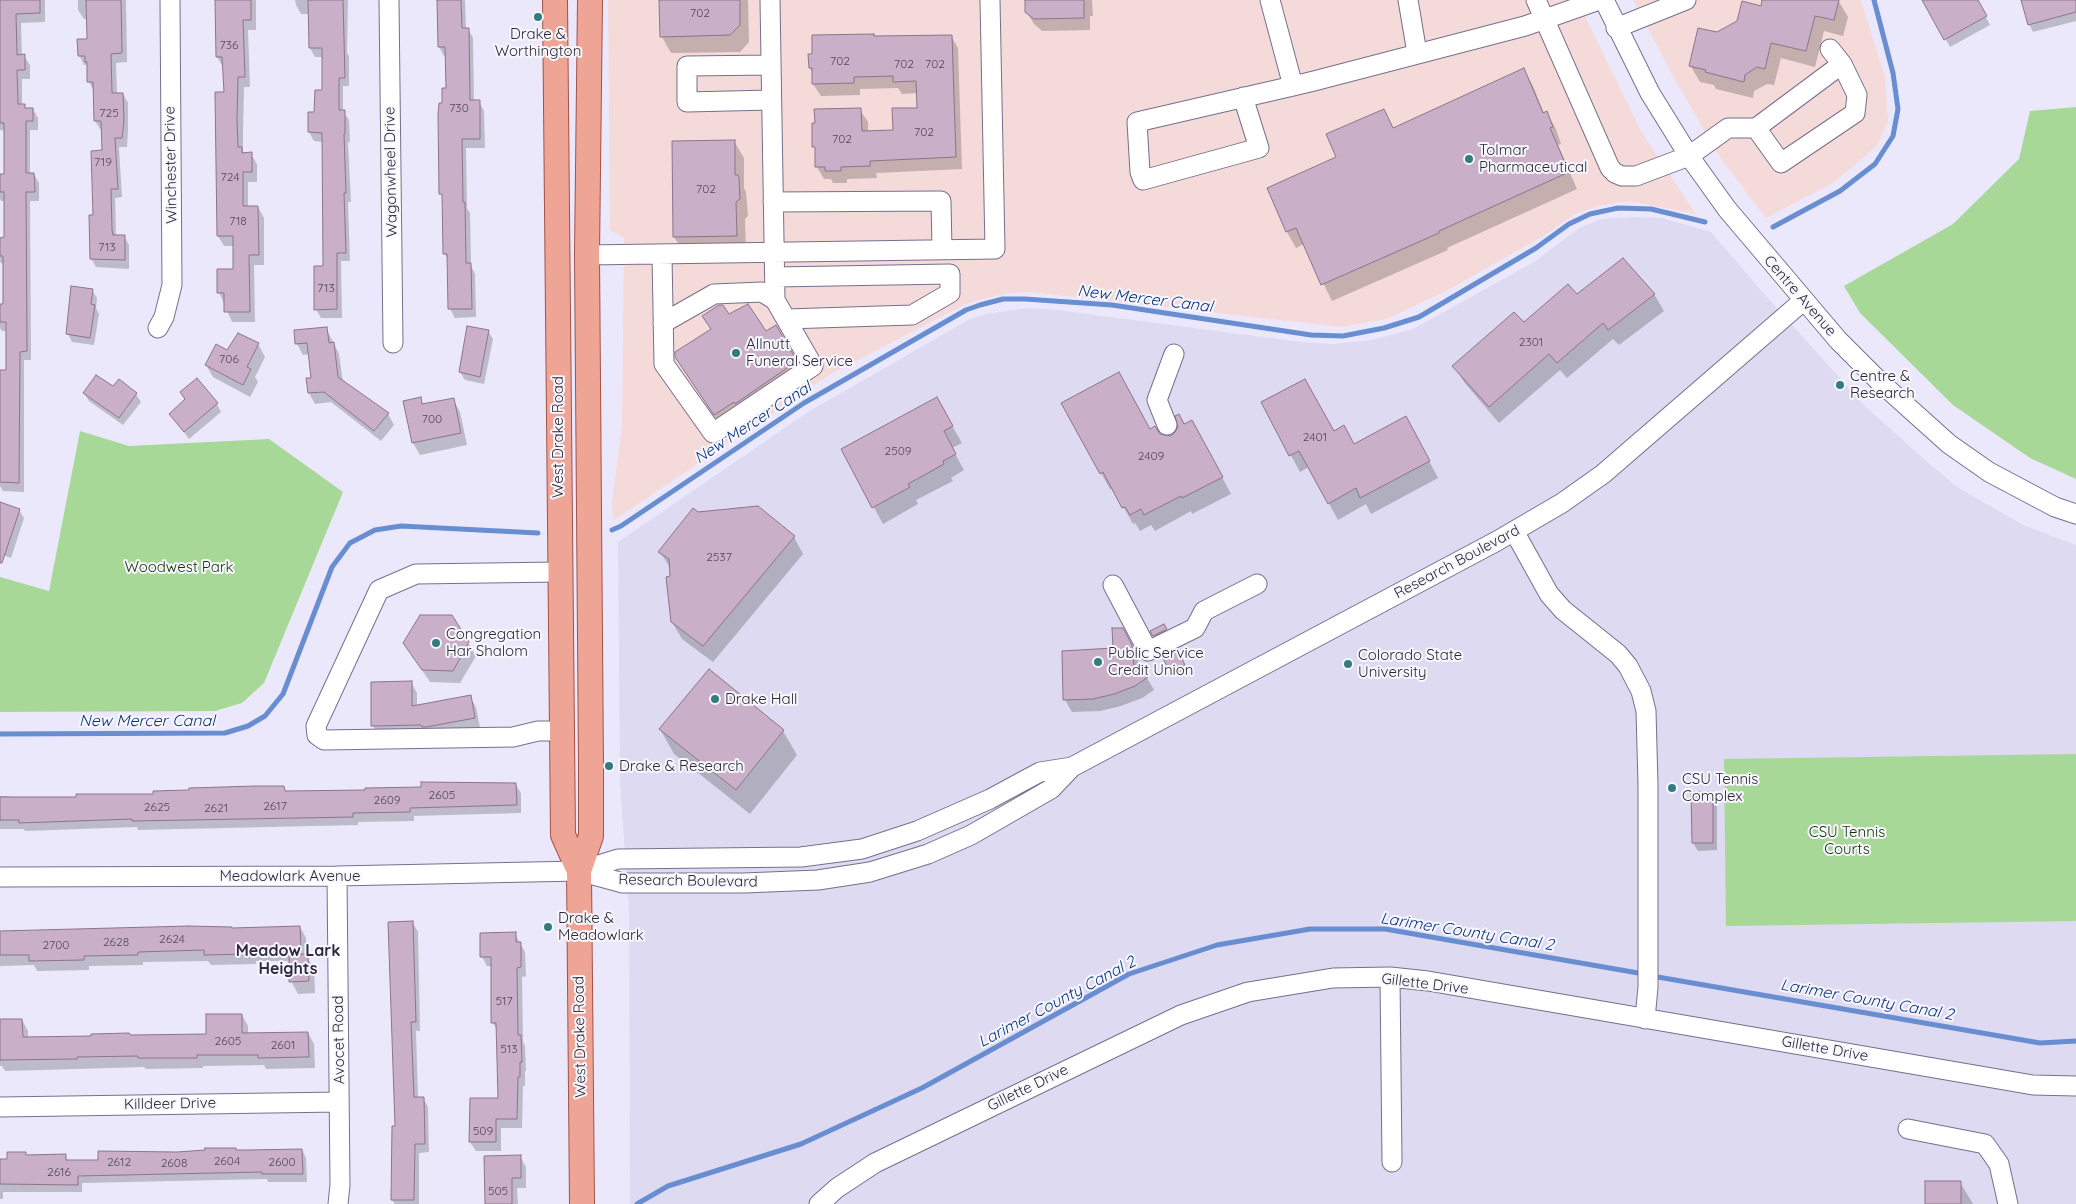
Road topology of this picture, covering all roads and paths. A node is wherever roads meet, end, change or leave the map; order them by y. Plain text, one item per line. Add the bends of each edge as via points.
1 (170, 0) edge
2 (389, 0) edge
3 (555, 0) edge
4 (590, 0) edge
5 (770, 0) edge
6 (990, 0) edge
7 (1270, 0) edge
8 (1408, 0) edge
9 (1536, 0) edge
10 (1599, 0) edge
11 (1604, 0) edge
12 (1674, 2) edge
13 (1544, 19) junction
14 (1616, 28) junction
15 (1830, 48) dead end
16 (1417, 53) junction
17 (1842, 64) junction
18 (771, 65) junction
19 (1293, 86) junction
20 (1243, 97) junction
21 (771, 100) junction
22 (1756, 128) junction
23 (1689, 156) junction
24 (773, 202) junction
25 (945, 250) junction
26 (774, 253) junction
27 (662, 254) junction
28 (587, 255) junction
29 (950, 274) junction
30 (775, 277) junction
31 (775, 300) junction
32 (1804, 301) junction
33 (786, 319) junction
34 (663, 323) junction
35 (158, 328) dead end
36 (393, 343) dead end
37 (1174, 354) dead end
38 (1167, 425) dead end
39 (2076, 514) edge
40 (1514, 532) junction
41 (559, 572) junction
42 (1257, 584) dead end
43 (1113, 585) dead end
44 (590, 628) junction
45 (561, 731) junction
46 (1072, 767) junction
47 (579, 871) junction
48 (337, 876) junction
49 (0, 877) edge
50 (1390, 977) junction
51 (1645, 1019) junction
52 (2076, 1086) edge
53 (340, 1102) junction
54 (0, 1107) edge
55 (1908, 1129) dead end
56 (1392, 1162) dead end
57 (338, 1204) edge
58 (582, 1204) edge
59 (819, 1204) edge
60 (2008, 1204) edge

1 - 35 street, Winchester Drive via 172,285
2 - 36 street, Wagonwheel Drive
3 - 41 main road, West Drake Road
4 - 28 main road, West Drake Road
5 - 18 street
6 - 25 street via 995,249
7 - 19 street
8 - 16 street
9 - 13 street
10 - 13 street
11 - 14 street, Centre Avenue
12 - 14 street
13 - 16 street
13 - 23 street via 1615,173 1636,176
14 - 23 street, Centre Avenue via 1650,93
15 - 17 street
16 - 19 street
17 - 22 street
17 - 22 street via 1857,95 1855,113 1781,163
18 - 21 street
18 - 21 street via 687,66 688,102
19 - 20 street
20 - 20 street via 1137,122 1143,180 1259,148
21 - 24 street
22 - 23 street via 1728,128
23 - 32 street, Centre Avenue via 1727,209
24 - 25 street via 941,201
24 - 26 street
25 - 26 street
25 - 29 street
26 - 27 street
26 - 30 street
27 - 28 street
27 - 34 street
28 - 44 main road, West Drake Road
29 - 30 street
29 - 33 street via 950,293 912,315
30 - 31 street
31 - 33 street
31 - 34 street via 762,292 714,294
32 - 39 street, Centre Avenue via 1880,382 1950,444 1989,472
32 - 40 street, Research Boulevard via 1603,474 1562,504
33 - 34 street via 813,366 713,433 664,364
37 - 38 street via 1157,400
40 - 46 street, Research Boulevard
40 - 51 street via 1549,594 1563,610 1618,654 1641,691 1646,710 1648,775 1648,987
41 - 44 main road via 573,576 579,585
41 - 45 main road, West Drake Road
41 - 45 street via 416,574 379,590 316,726 317,735 324,740 513,737
42 - 43 street via 1204,611 1195,628 1148,651
44 - 47 main road, West Drake Road via 591,836
45 - 47 main road, West Drake Road via 563,834
46 - 47 street, Research Boulevard via 1040,772 990,799 918,831 862,849 801,858 618,859
46 - 47 street, Research Boulevard via 1051,789 971,835 928,854 870,872 818,880 623,883
47 - 48 street, Meadowlark Avenue
47 - 58 main road, West Drake Road
48 - 49 street, Meadowlark Avenue
48 - 53 street, Avocet Road
50 - 51 street, Gillette Drive
50 - 56 street
50 - 59 street, Gillette Drive via 1333,978 1279,986 1248,992 1181,1015 875,1163
51 - 52 street, Gillette Drive via 2033,1084
53 - 54 street, Killdeer Drive
53 - 57 street, Avocet Road
55 - 60 street via 1985,1144 1998,1164

